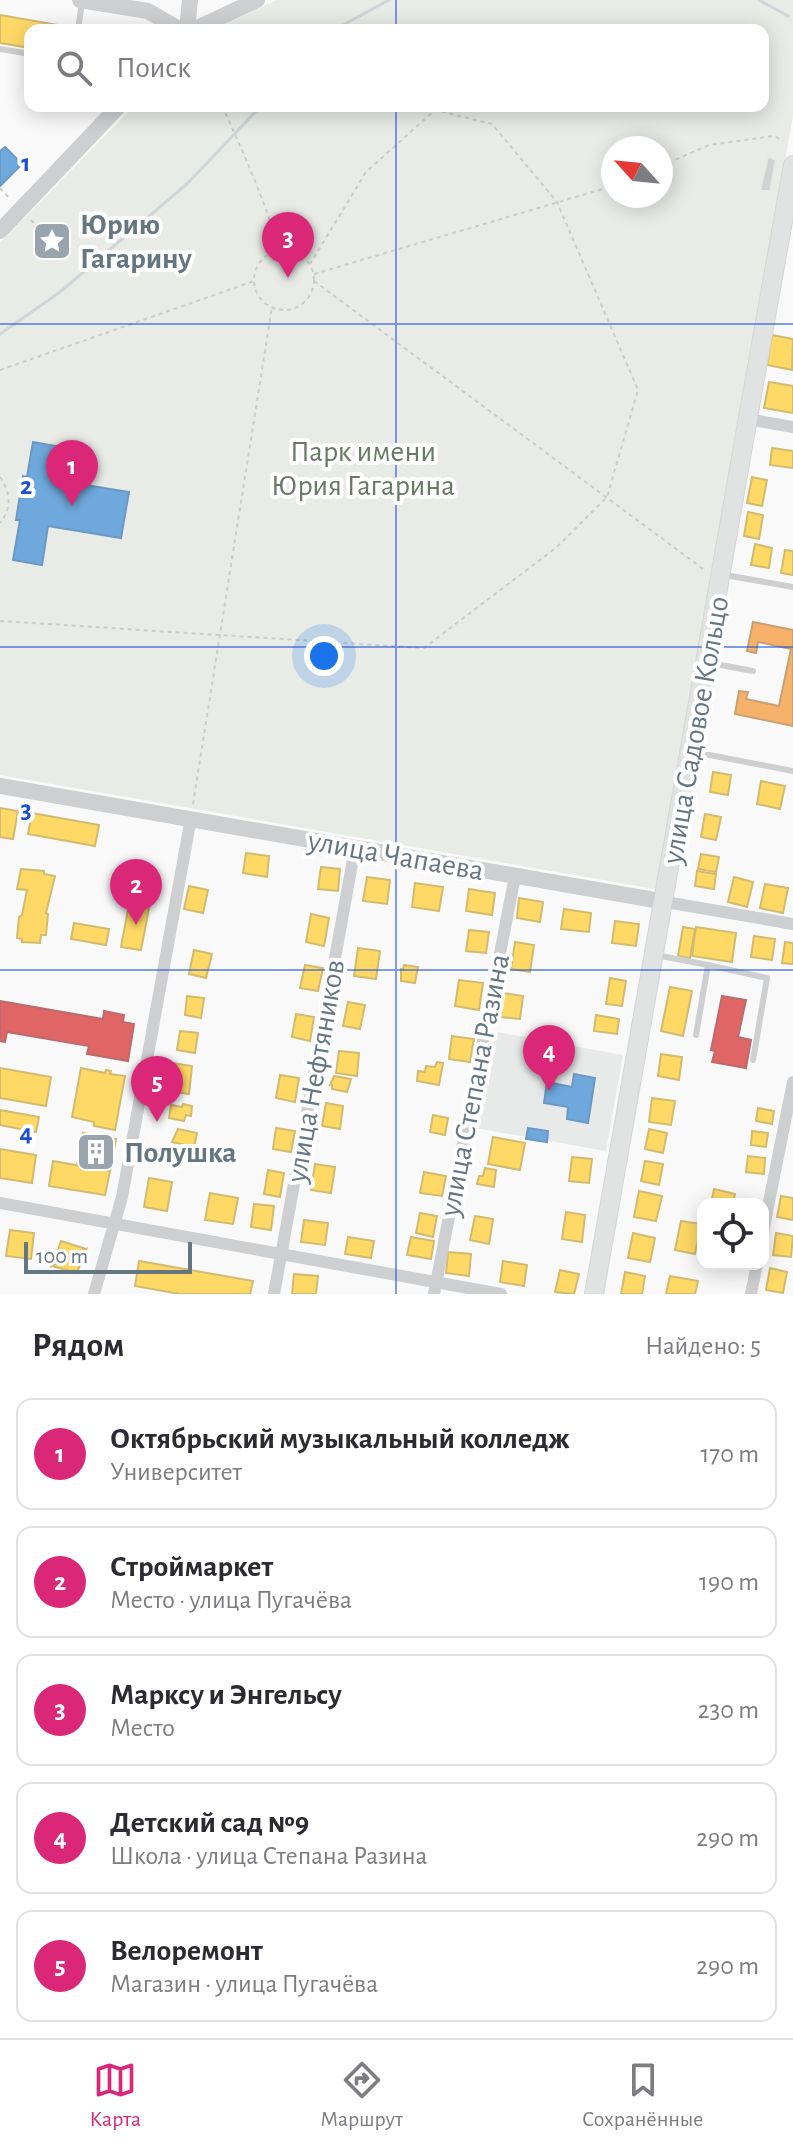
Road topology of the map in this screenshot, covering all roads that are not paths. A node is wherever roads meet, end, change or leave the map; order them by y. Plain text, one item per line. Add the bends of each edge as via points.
1 (81, 0) edge
2 (190, 0) edge
3 (257, 0) edge
4 (79, 24) edge
5 (170, 24) edge
6 (190, 24) edge
7 (203, 24) edge
8 (0, 49) edge
9 (24, 53) edge
10 (113, 112) edge
11 (793, 165) edge
12 (0, 231) edge
13 (747, 419) junction
14 (793, 427) edge
15 (714, 573) junction
16 (793, 587) edge
17 (706, 662) junction
18 (753, 671) dead end
19 (691, 752) junction
20 (793, 771) edge
21 (0, 786) edge
22 (191, 818) junction
23 (355, 848) junction
24 (515, 876) junction
25 (666, 902) junction
26 (793, 924) edge
27 (656, 955) junction
28 (708, 965) junction
29 (696, 1035) dead end
30 (753, 1060) dead end
31 (793, 1082) edge
32 (769, 1202) edge
33 (0, 1203) edge
34 (114, 1223) junction
35 (283, 1253) junction
36 (756, 1270) edge
37 (435, 1288) edge
38 (94, 1294) edge
39 (274, 1294) edge
40 (501, 1294) edge
41 (594, 1294) edge
42 (751, 1294) edge

1 - 4 lane
1 - 5 street via 148,11
2 - 6 street
3 - 7 street
8 - 9 lane
10 - 12 street
11 - 13 main road, улица Садовое Кольцо
13 - 14 street
13 - 15 main road, улица Садовое Кольцо
15 - 16 lane
15 - 17 main road, улица Садовое Кольцо
17 - 18 lane
17 - 19 main road, улица Садовое Кольцо
19 - 20 lane
19 - 25 main road, улица Садовое Кольцо
21 - 22 street, улица Чапаева
22 - 23 street, улица Чапаева
22 - 34 street
23 - 24 street, улица Чапаева
23 - 35 street, улица Нефтяников
24 - 25 street, улица Чапаева
24 - 37 street, улица Степана Разина
25 - 26 street, улица Чапаева
25 - 27 main road, улица Садовое Кольцо
27 - 28 lane
27 - 41 main road, улица Садовое Кольцо
28 - 29 lane
28 - 30 lane via 767,978
31 - 32 street
33 - 34 street
34 - 35 street
34 - 38 street
35 - 37 street
35 - 39 street, улица Нефтяников
36 - 42 street
37 - 40 street

